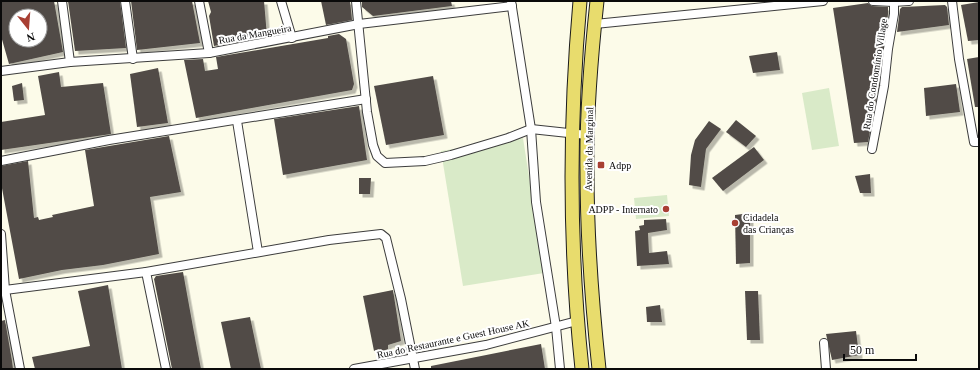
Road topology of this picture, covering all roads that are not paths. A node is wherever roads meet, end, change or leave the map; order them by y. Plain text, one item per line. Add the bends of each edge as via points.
1 (62, 1) edge
2 (125, 1) edge
3 (199, 1) edge
4 (281, 1) edge
5 (356, 1) edge
6 (580, 1) edge
7 (597, 1) edge
8 (823, 1) edge
9 (873, 1) edge
10 (909, 1) edge
11 (952, 1) edge
12 (893, 2) edge
13 (512, 3) edge
14 (764, 4) edge
15 (359, 24) junction
16 (595, 24) junction
17 (292, 38) junction
18 (209, 52) junction
19 (133, 59) junction
20 (70, 62) junction
21 (1, 72) edge
22 (366, 99) junction
23 (237, 121) junction
24 (531, 129) junction
25 (572, 135) junction
26 (587, 136) junction
27 (979, 142) edge
28 (872, 149) dead end
29 (1, 161) edge
30 (1, 234) edge
31 (258, 252) junction
32 (146, 272) junction
33 (5, 290) junction
34 (577, 321) junction
35 (556, 327) junction
36 (824, 343) dead end
37 (413, 359) junction
38 (20, 369) edge
39 (166, 369) edge
40 (354, 369) edge
41 (415, 369) edge
42 (560, 369) edge
43 (582, 369) edge
44 (599, 369) edge
45 (826, 369) edge

1 - 20 street
2 - 19 street
3 - 18 street
4 - 17 street
5 - 15 street
6 - 25 main road, Avenida da Marginal via 574,67
7 - 16 main road, Avenida da Marginal
8 - 14 street
9 - 12 street
10 - 12 street
11 - 27 street via 974,142
12 - 28 street, Rua do Condomínio Village via 894,14 884,86
13 - 15 street, Rua da Mangueira
13 - 24 street
14 - 16 street
15 - 17 street, Rua da Mangueira
15 - 22 street
16 - 26 main road, Avenida da Marginal
17 - 18 street, Rua da Mangueira
18 - 19 street, Rua da Mangueira
19 - 20 street, Rua da Mangueira
20 - 21 street, Rua da Mangueira
22 - 23 street
22 - 24 street via 374,151 385,163 425,161 451,155
23 - 29 street via 108,140
23 - 31 street
24 - 25 street
24 - 35 street via 536,202
25 - 26 street
25 - 34 main road, Avenida da Marginal via 571,227
26 - 44 main road, Avenida da Marginal via 590,260
30 - 33 street
31 - 32 street
31 - 37 street via 329,240 384,235
32 - 33 street
32 - 39 street
33 - 38 street
34 - 35 street, Rua do Restaurante e Guest House AK
34 - 43 main road, Avenida da Marginal
35 - 37 street, Rua do Restaurante e Guest House AK via 486,345
35 - 42 street
36 - 45 street
37 - 40 street, Rua do Restaurante e Guest House AK
37 - 41 street

